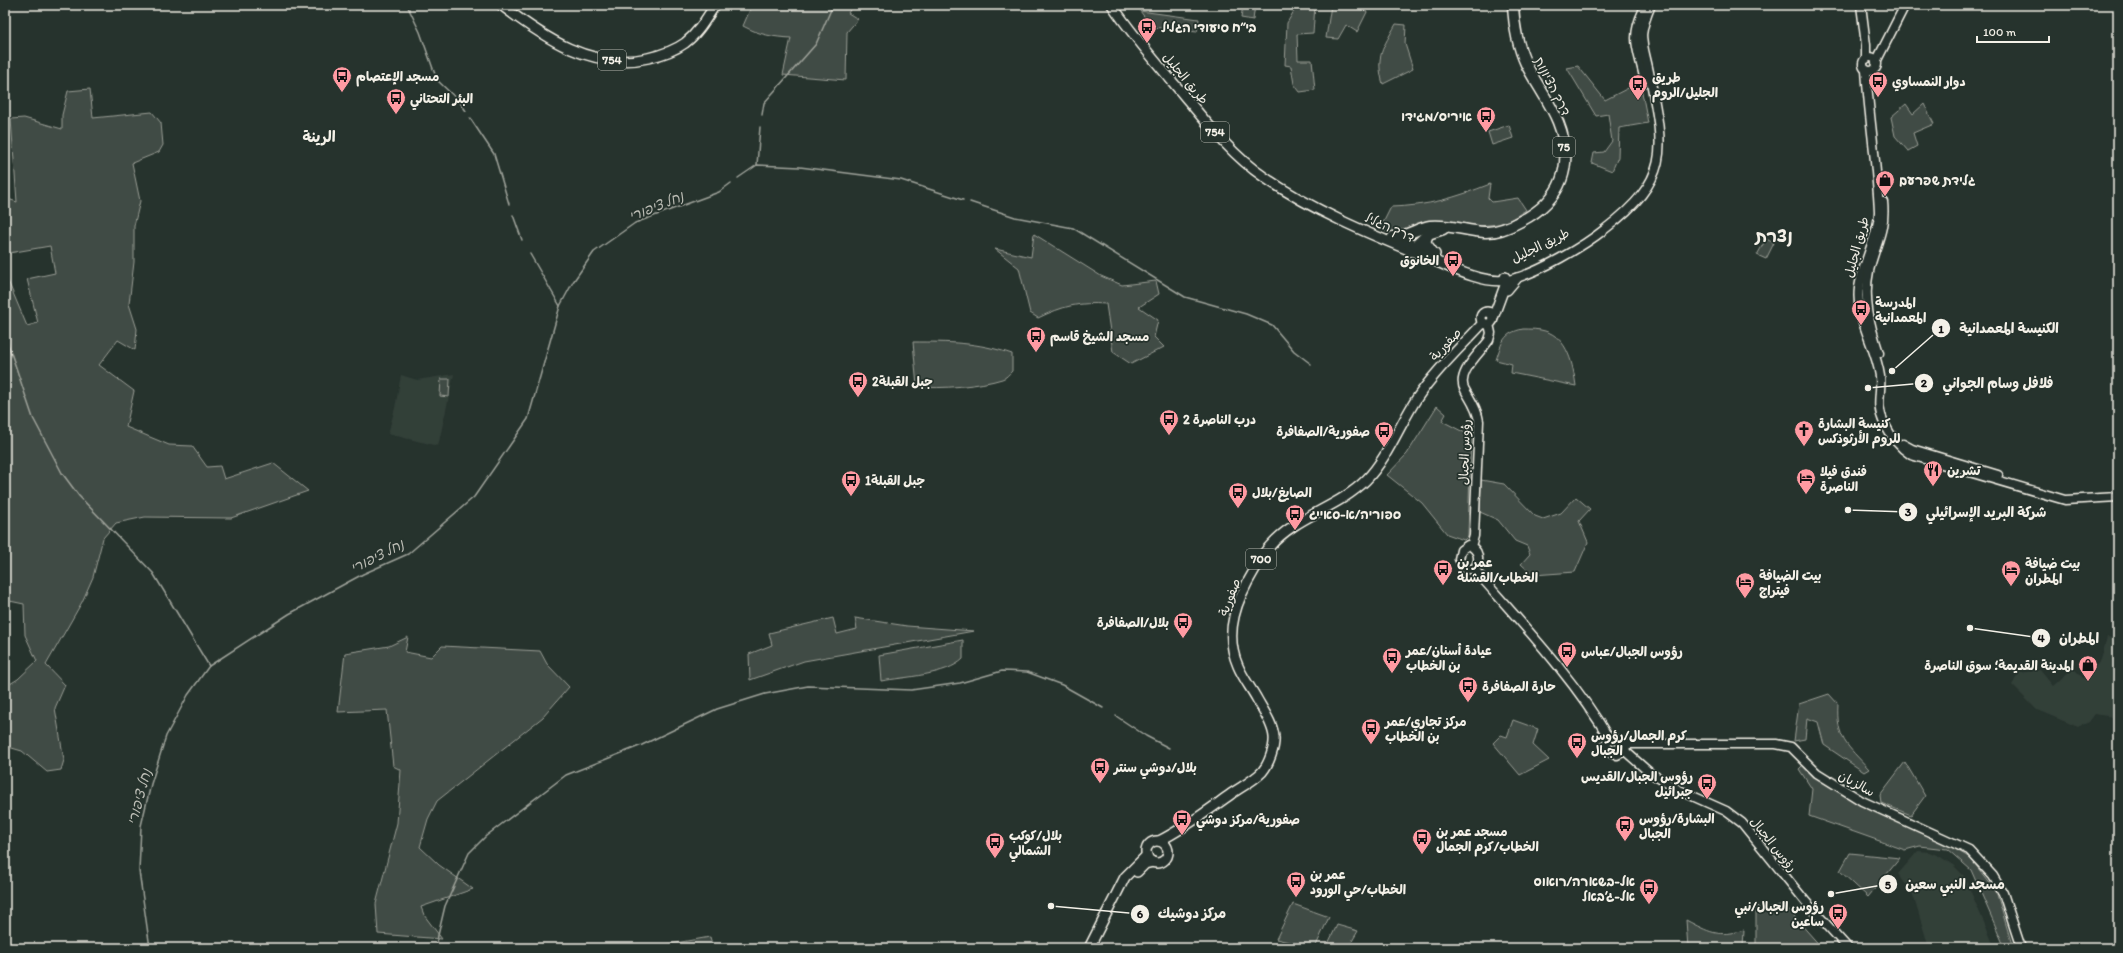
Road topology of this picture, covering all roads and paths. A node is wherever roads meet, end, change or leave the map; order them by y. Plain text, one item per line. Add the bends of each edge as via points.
1 (501, 5) edge
2 (715, 5) edge
3 (1112, 5) edge
4 (1513, 5) edge
5 (1646, 5) edge
6 (1651, 5) edge
7 (1861, 5) edge
8 (1864, 5) edge
9 (1905, 5) edge
10 (1872, 60) junction
11 (1869, 70) junction
12 (1350, 223) junction
13 (1429, 230) junction
14 (1393, 237) junction
15 (1412, 246) junction
16 (1433, 253) junction
17 (1517, 278) junction
18 (1505, 279) junction
19 (1493, 280) junction
20 (1501, 297) junction
21 (1488, 319) junction
22 (1901, 445) junction
23 (2118, 492) edge
24 (2118, 497) edge
25 (1471, 546) junction
26 (1474, 569) junction
27 (1610, 740) junction
28 (1625, 747) junction
29 (1184, 829) junction
30 (1159, 841) junction
31 (1167, 848) junction
32 (1150, 858) junction
33 (1089, 948) edge
34 (1094, 948) edge
35 (1848, 948) edge
36 (2021, 948) edge

1 - 2 main road, 754 via 537,31 569,49 602,59 628,61 660,55 685,43 703,24
3 - 12 main road, طريق الجليل / 754 via 1204,119 1246,162 1286,190 1324,212
4 - 13 highway, דרך הציונות / 75 via 1517,40 1562,134 1565,153 1563,177 1549,201 1538,212 1498,231 1484,232 1463,228
5 - 18 street, طريق الجليل via 1636,26 1635,36 1656,136 1656,158 1649,176 1639,193 1594,232
6 - 17 street, طريق الجليل via 1644,22 1641,43 1653,95 1661,149 1653,178 1638,200 1596,236
7 - 10 street via 1866,44
8 - 10 street
9 - 10 street
10 - 11 street via 1876,67
10 - 11 street, طريق الجليل via 1863,64
11 - 22 street, طريق الجليل via 1885,217 1869,270 1867,309 1882,364 1883,405 1890,426
12 - 14 main road, דרך הגליל / 754
12 - 15 main road, דרך הגליל / 754
13 - 14 highway
13 - 15 highway, דרך הציונות / 75
13 - 16 highway via 1425,242
14 - 15 main road, דרך הגליל / 754
15 - 16 main road, דרך הגליל / 754
15 - 19 main road, דרך הגליל / 754 via 1465,273
16 - 18 main road, דרך הגליל / 754 via 1462,267
17 - 18 street, طريق الجليل
17 - 20 main road
18 - 19 main road, דרך הגליל / 754
18 - 20 main road, صفورية / 700
19 - 20 main road via 1499,286
20 - 21 main road, صفورية / 700
21 - 25 street, رؤوس الجبال via 1491,333 1489,340 1462,376 1462,386 1476,408 1479,421 1474,536
21 - 29 main road, صفورية / 700 via 1443,364 1418,397 1378,466 1367,479 1342,500 1284,533 1270,546 1255,569 1242,594 1230,634 1238,667 1270,723 1274,737 1272,750 1262,772
22 - 23 street via 2058,494
22 - 24 street via 1911,455 2065,500
25 - 26 street via 1478,556
25 - 26 street via 1464,546 1459,559 1466,569
26 - 27 street via 1565,673 1586,700
27 - 28 street via 1620,740
27 - 28 street via 1606,748 1611,753 1618,755
28 - 35 street, رؤوس الجبال via 1650,773 1679,790 1726,811 1742,823 1806,902
28 - 36 street, سالزيان via 1776,744 1791,747 1817,773 1862,801 1969,850 1993,876 2003,894
29 - 30 main road, صفورية / 700
29 - 31 main road, صفورية / 700
30 - 31 main road
30 - 32 main road, 700 via 1149,844
31 - 32 main road, 700 via 1165,859 1159,862
32 - 33 main road, 700 via 1125,877
32 - 34 main road, 700 via 1129,882

